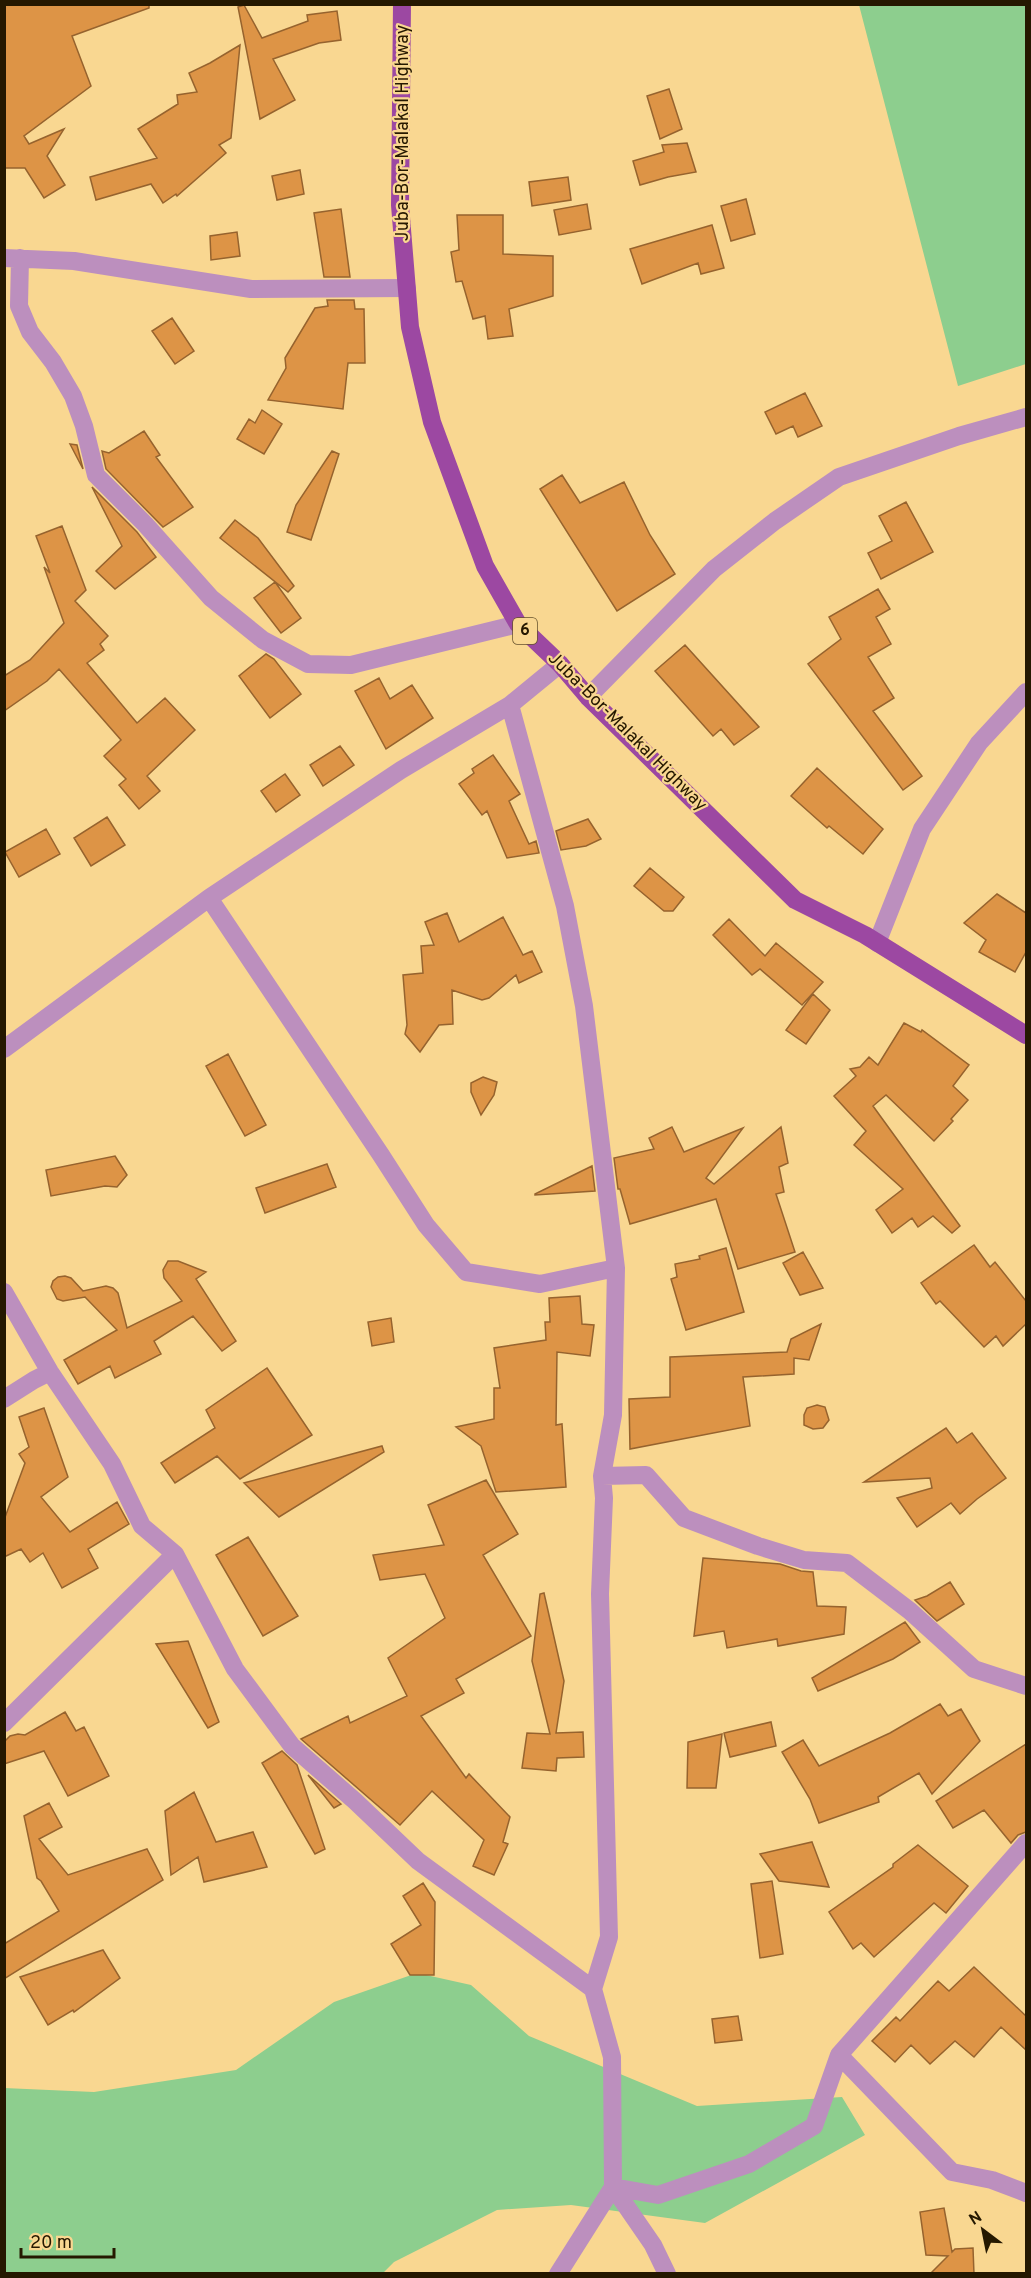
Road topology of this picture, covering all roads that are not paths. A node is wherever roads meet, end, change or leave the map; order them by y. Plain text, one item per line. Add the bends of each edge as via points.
1 (402, 4) edge
2 (12, 258) edge
3 (406, 288) junction
4 (1026, 417) edge
5 (518, 624) junction
6 (560, 664) junction
7 (1026, 692) edge
8 (588, 697) junction
9 (510, 705) junction
10 (209, 898) junction
11 (878, 943) junction
12 (1026, 1035) edge
13 (4, 1049) edge
14 (616, 1268) junction
15 (4, 1292) edge
16 (50, 1372) junction
17 (4, 1399) edge
18 (602, 1476) junction
19 (175, 1554) junction
20 (1026, 1686) edge
21 (4, 1723) edge
22 (1026, 1843) edge
23 (593, 1989) junction
24 (840, 2055) junction
25 (613, 2187) junction
26 (1026, 2193) edge
27 (558, 2274) edge
28 (667, 2274) edge

1 - 3 main road, Juba-Bor-Malakal Highway / 6 via 400,169
2 - 3 street via 74,261 251,289
2 - 5 street via 19,306 30,333 73,396 96,475 211,598 263,640 308,664 351,665
3 - 5 main road, Juba-Bor-Malakal Highway / 6 via 410,327 432,422 485,566
4 - 8 street via 839,477 714,569
5 - 6 main road, Juba-Bor-Malakal Highway / 6
6 - 8 main road, Juba-Bor-Malakal Highway / 6
6 - 9 street
7 - 11 street via 979,743 922,829
8 - 11 main road, Juba-Bor-Malakal Highway / 6 via 795,900
9 - 10 street via 402,770
9 - 14 street via 565,906 580,984
10 - 13 street
10 - 14 street via 426,1225 466,1272 540,1284
11 - 12 main road, Juba-Bor-Malakal Highway / 6
14 - 18 street via 613,1415
15 - 16 street
16 - 17 street
16 - 19 street via 112,1464 142,1526
18 - 20 street via 646,1475 684,1518 804,1560 847,1563 910,1611 974,1669
18 - 23 street via 600,1606 609,1937
19 - 21 street
19 - 23 street via 235,1669 292,1746 418,1861
22 - 24 street
23 - 25 street via 612,2057
24 - 25 street via 814,2126 749,2164 658,2195
24 - 26 street via 952,2172 992,2180
25 - 27 street
25 - 28 street via 653,2245

